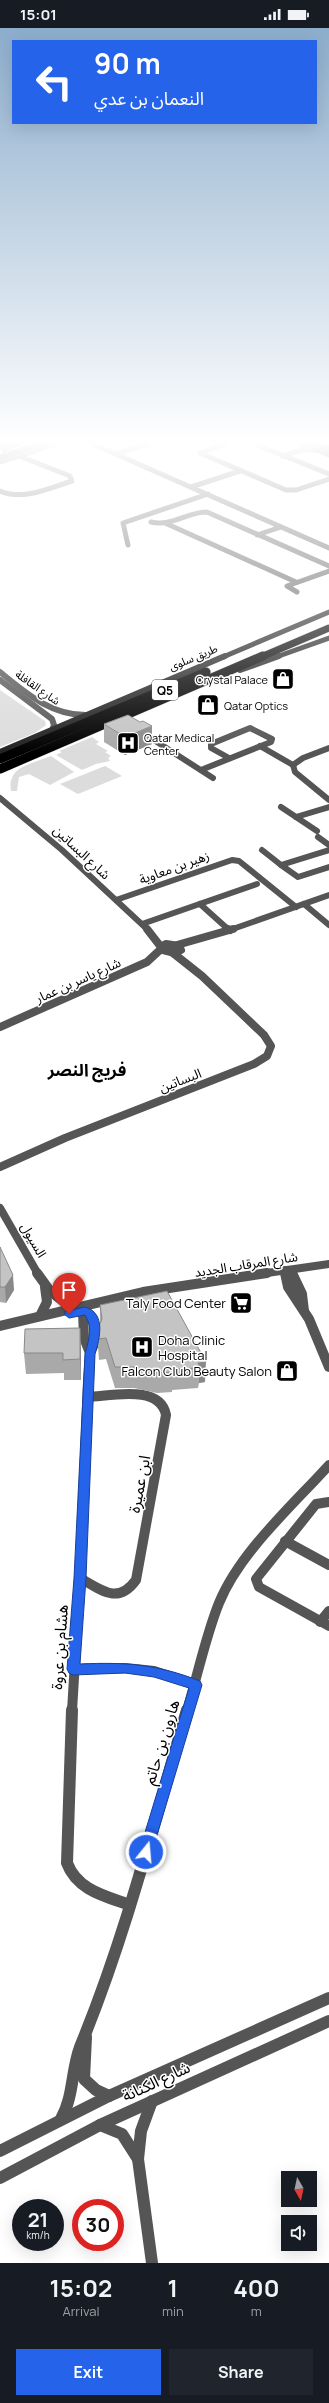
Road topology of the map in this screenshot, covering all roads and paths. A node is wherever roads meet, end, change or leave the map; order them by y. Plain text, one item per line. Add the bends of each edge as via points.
1 (215, 545) edge
2 (281, 545) edge
3 (329, 566) edge
4 (329, 571) edge
5 (296, 582) junction
6 (297, 592) dead end
7 (329, 612) edge
8 (329, 620) edge
9 (329, 628) edge
10 (329, 638) edge
11 (214, 669) junction
12 (0, 672) edge
13 (212, 678) junction
14 (0, 680) edge
15 (159, 683) junction
16 (65, 715) junction
17 (89, 715) junction
18 (52, 719) junction
19 (106, 724) junction
20 (122, 724) edge
21 (136, 728) edge
22 (52, 730) junction
23 (260, 746) junction
24 (329, 748) edge
25 (0, 752) edge
26 (230, 758) junction
27 (0, 759) edge
28 (293, 765) junction
29 (0, 770) edge
30 (201, 770) junction
31 (213, 778) dead end
32 (0, 798) edge
33 (329, 800) edge
34 (281, 807) dead end
35 (329, 807) edge
36 (296, 817) junction
37 (329, 845) edge
38 (262, 850) dead end
39 (329, 850) edge
40 (281, 865) junction
41 (329, 867) edge
42 (257, 884) dead end
43 (329, 895) edge
44 (116, 900) junction
45 (200, 904) junction
46 (304, 904) junction
47 (296, 906) junction
48 (329, 925) edge
49 (144, 926) junction
50 (230, 930) junction
51 (161, 948) junction
52 (177, 949) junction
53 (0, 1027) edge
54 (0, 1167) edge
55 (0, 1208) edge
56 (329, 1264) edge
57 (286, 1270) junction
58 (45, 1286) junction
59 (168, 1290) junction
60 (72, 1308) junction
61 (84, 1310) junction
62 (40, 1316) junction
63 (0, 1326) edge
64 (0, 1331) edge
65 (90, 1354) junction
66 (329, 1367) edge
67 (88, 1397) junction
68 (329, 1465) edge
69 (329, 1502) edge
70 (285, 1541) junction
71 (329, 1565) edge
72 (80, 1578) junction
73 (329, 1611) edge
74 (325, 1624) edge
75 (73, 1669) junction
76 (196, 1685) junction
77 (130, 1905) junction
78 (329, 1998) edge
79 (329, 2022) edge
80 (86, 2036) junction
81 (109, 2096) junction
82 (152, 2101) junction
83 (61, 2119) junction
84 (100, 2125) junction
85 (0, 2150) edge
86 (138, 2158) junction
87 (0, 2178) edge
88 (152, 2263) edge

1 - 5 street
2 - 3 street
4 - 5 street
5 - 6 street via 287,586
7 - 15 main road, طريق سلوى
8 - 11 highway, طريق سلوى / Q5
9 - 13 highway, Q5
10 - 13 main road
11 - 15 highway
11 - 27 highway, طريق سلوى / Q5
12 - 16 street, شارع القافلة via 51,709
13 - 19 highway, Q5 via 137,714
14 - 18 street, شارع القافلة
15 - 17 main road, طريق سلوى / Q5
16 - 17 street, شارع القافلة
16 - 18 street, شارع القافلة via 66,718 62,720
17 - 22 main road, طريق سلوى / Q5
18 - 22 street, شارع القافلة
19 - 20 street
19 - 29 highway, Q5
21 - 30 street
22 - 25 main road, طريق سلوى / Q5
23 - 26 street
23 - 26 street via 271,742 272,739 250,728 211,744 212,748
23 - 28 street
24 - 28 street via 303,758
26 - 30 street
28 - 33 street via 295,772
30 - 31 street
32 - 44 street, شارع البساتين via 57,844
34 - 36 street
35 - 36 street
36 - 37 street
38 - 40 street
39 - 40 street
40 - 41 street via 298,877
42 - 45 street
43 - 46 street
44 - 47 street, زهير بن معاوية via 225,861 239,861
44 - 49 street, شارع البساتين
45 - 49 street
45 - 50 street
46 - 47 street
46 - 48 street
47 - 50 street
49 - 51 street, شارع البساتين
49 - 52 street, شارع البساتين
50 - 52 street
51 - 52 street
51 - 53 street, شارع ياسر بن عمار via 147,962
52 - 54 street, البساتين via 269,1040 270,1051 267,1056 254,1064 48,1144
55 - 58 street, السيول
56 - 57 street, شارع المرقاب الجديد
57 - 59 street, شارع المرقاب الجديد
57 - 66 street via 285,1278 304,1311
58 - 60 street, السيول via 57,1300
58 - 62 street, السيول via 47,1302
59 - 60 street, شارع المرقاب الجديد via 143,1292
59 - 61 street, شارع المرقاب الجديد
60 - 62 street, شارع المرقاب الجديد
61 - 64 street, شارع المرقاب الجديد
61 - 65 street, هشام بن عروة via 84,1338
61 - 65 street, هشام بن عروة via 95,1322 96,1340
62 - 63 street, شارع المرقاب الجديد
65 - 67 street, هشام بن عروة
67 - 72 street, هشام بن عروة
67 - 72 street, ابن عميرة via 146,1396 157,1399 164,1406 166,1415 136,1580 131,1589 121,1594 108,1594
68 - 76 street, هارون بن حاتم via 243,1563 230,1582 215,1614
69 - 70 street via 316,1504
70 - 71 street
70 - 74 street via 258,1576 256,1583
72 - 75 street, هشام بن عروة
73 - 74 street
75 - 76 street via 132,1668 154,1671
75 - 77 street, هشام بن عروة via 67,1814 69,1874 78,1883
76 - 77 street, هارون بن حاتم
77 - 80 street, هارون بن حاتم
78 - 81 street, شارع الكنانة
79 - 82 street, شارع الكنانة
80 - 81 street, هارون بن حاتم via 83,2076 90,2087
80 - 83 street, هارون بن حاتم via 77,2057 72,2097
81 - 83 street, شارع الكنانة
82 - 84 street, شارع الكنانة
82 - 86 street via 141,2131
83 - 85 street, شارع الكنانة
84 - 86 street via 122,2134
84 - 87 street, شارع الكنانة
86 - 88 street

